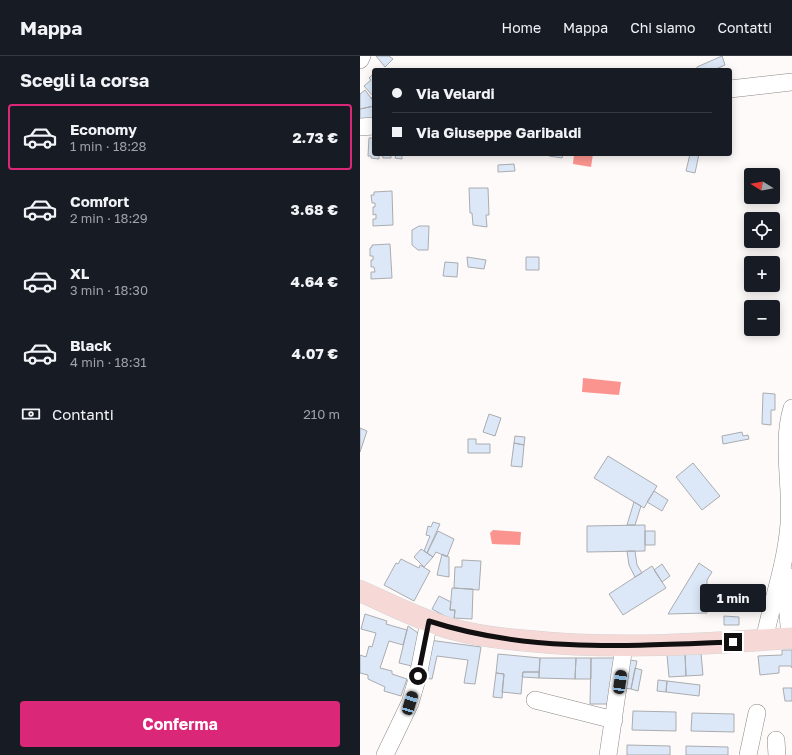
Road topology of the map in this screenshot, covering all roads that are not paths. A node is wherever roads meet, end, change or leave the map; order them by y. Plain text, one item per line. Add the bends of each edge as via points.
1 (362, 56) edge
2 (360, 60) edge
3 (792, 82) edge
4 (732, 89) edge
5 (372, 126) edge
6 (360, 127) edge
7 (792, 408) edge
8 (784, 560) junction
9 (360, 590) edge
10 (429, 621) junction
11 (791, 639) edge
12 (764, 640) junction
13 (624, 646) junction
14 (535, 700) dead end
15 (756, 713) dead end
16 (614, 720) junction
17 (385, 755) edge
18 (608, 755) edge
19 (748, 755) edge

1 - 2 street
3 - 4 street
5 - 6 street
7 - 8 street via 788,437 790,509
8 - 11 street
8 - 12 street
9 - 10 main road
10 - 13 main road via 453,629 517,640
10 - 17 street via 410,703
11 - 12 main road
12 - 13 main road
13 - 16 street
14 - 16 street
15 - 19 street
16 - 18 street

